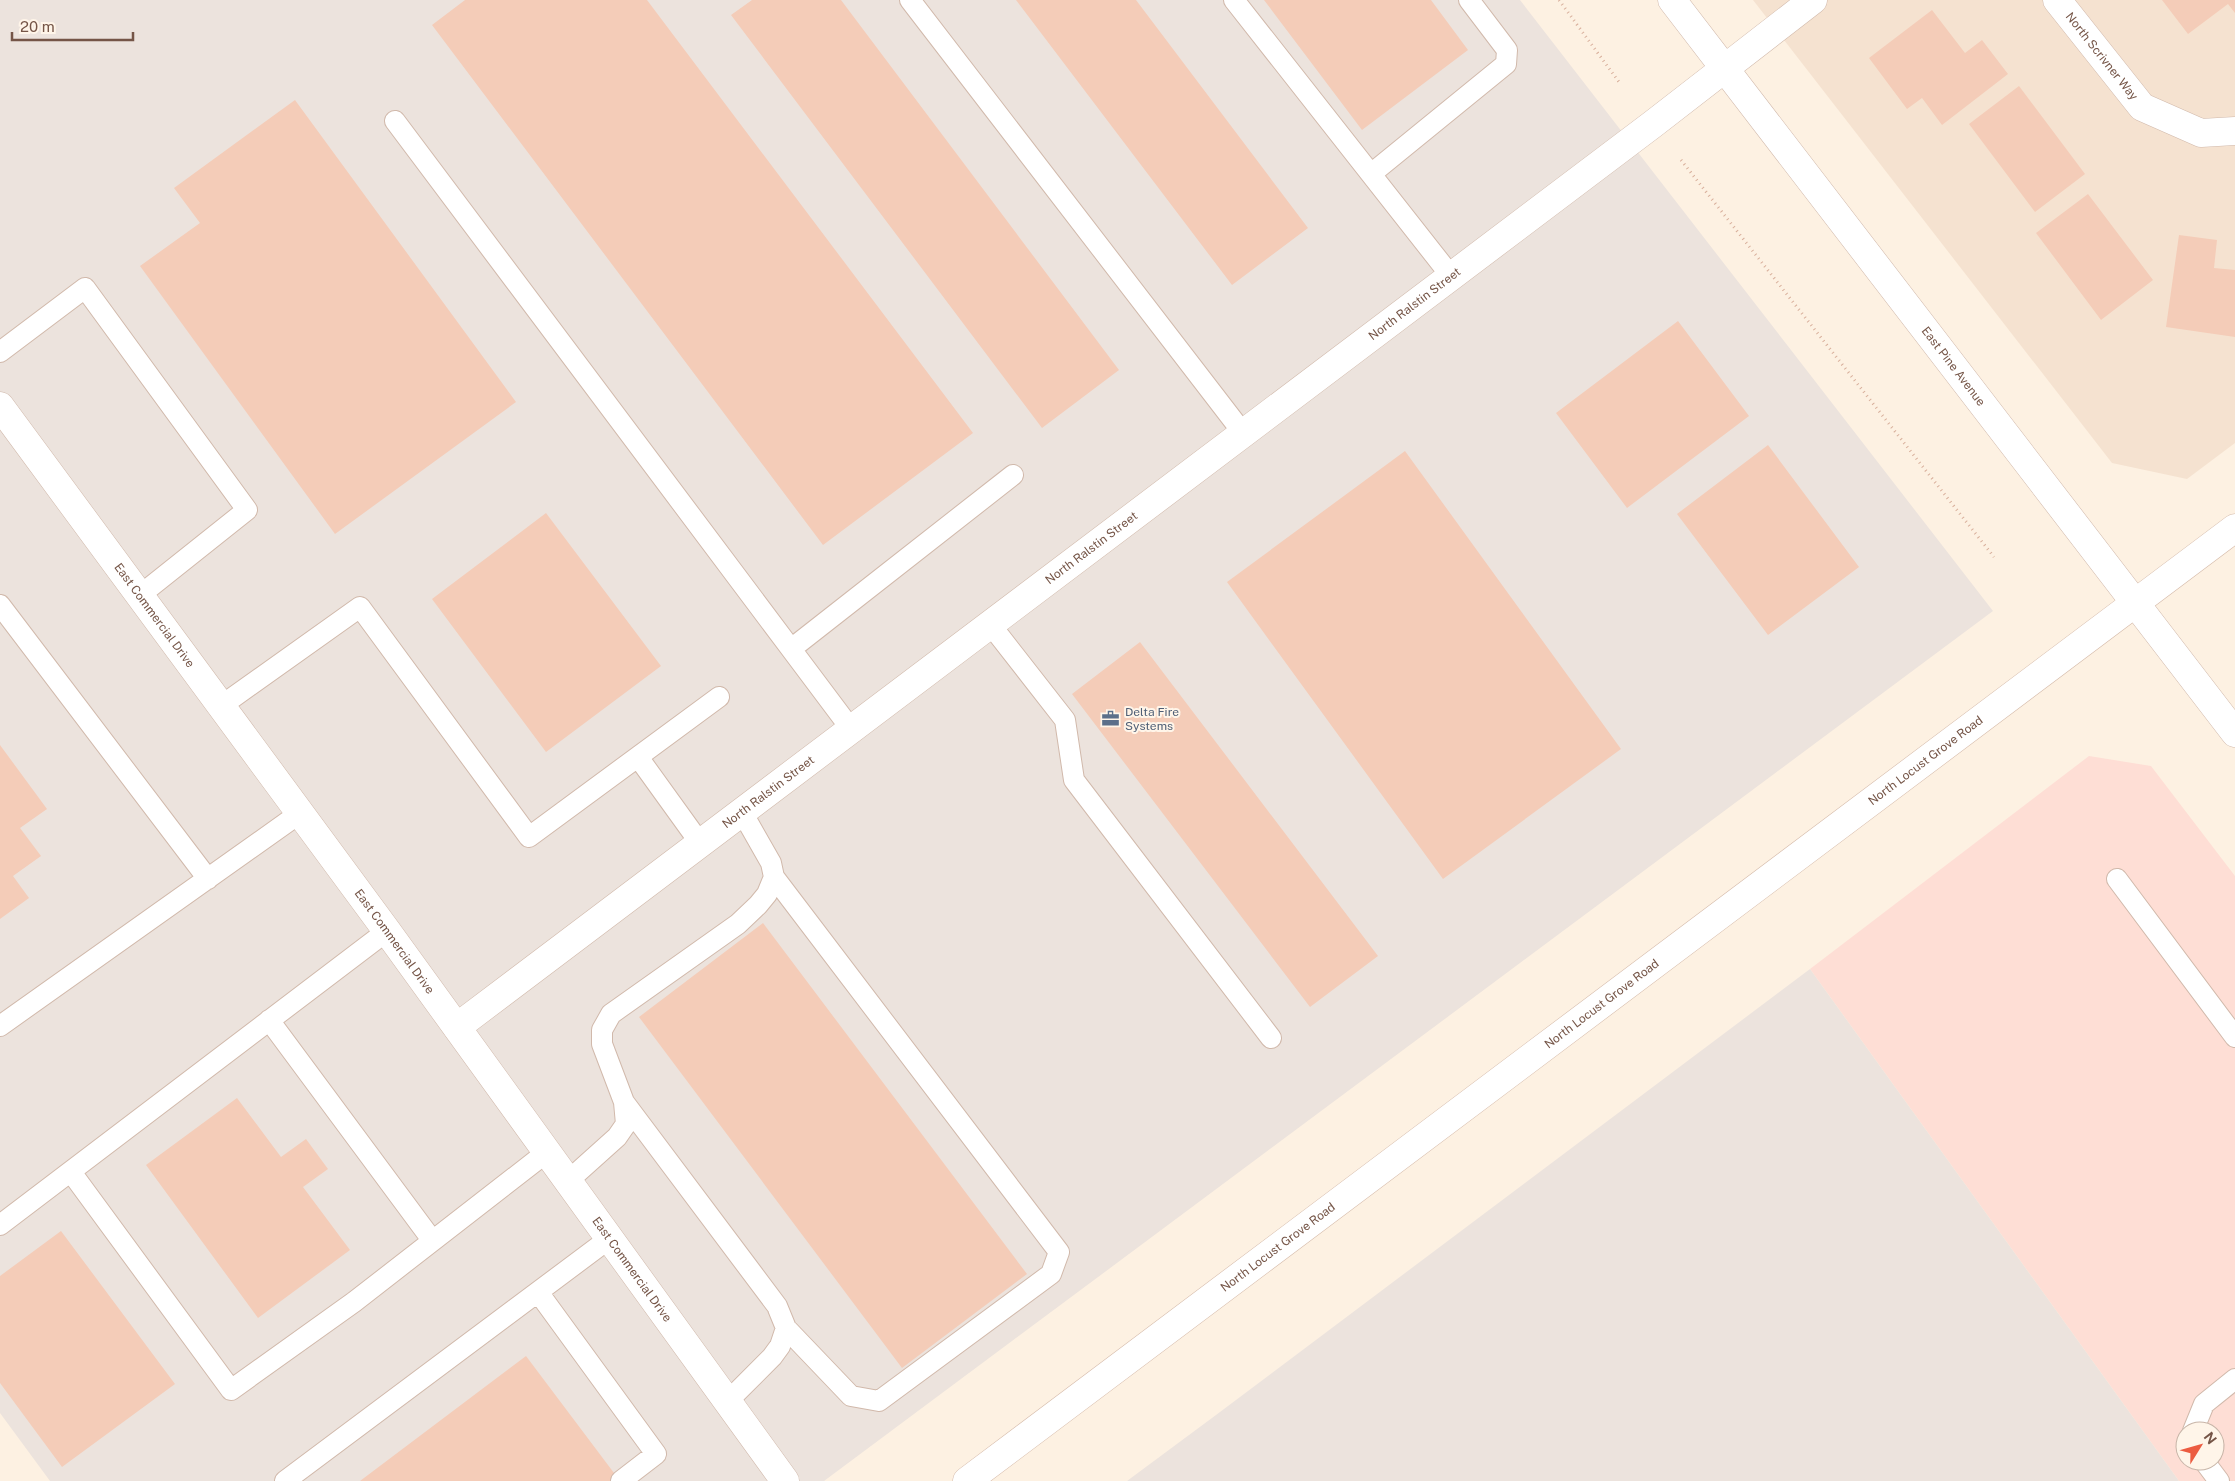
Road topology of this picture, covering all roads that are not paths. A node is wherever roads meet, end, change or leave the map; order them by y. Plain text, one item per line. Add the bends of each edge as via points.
1 (910, 0) edge
2 (1234, 0) edge
3 (1468, 0) edge
4 (1672, 0) edge
5 (1814, 0) edge
6 (2057, 0) edge
7 (1725, 69) junction
8 (396, 121) dead end
9 (2235, 131) edge
10 (1371, 174) junction
11 (1451, 276) junction
12 (0, 352) edge
13 (0, 406) edge
14 (1243, 433) junction
15 (1013, 475) dead end
16 (2235, 528) edge
17 (139, 596) junction
18 (2136, 604) junction
19 (0, 605) edge
20 (990, 624) junction
21 (791, 649) junction
22 (719, 697) dead end
23 (221, 706) junction
24 (851, 729) junction
25 (2235, 734) edge
26 (638, 757) junction
27 (300, 812) junction
28 (742, 812) junction
29 (700, 843) junction
30 (774, 877) junction
31 (208, 879) junction
32 (2117, 880) dead end
33 (387, 930) junction
34 (269, 1020) junction
35 (0, 1026) edge
36 (457, 1027) junction
37 (2235, 1037) edge
38 (1271, 1038) dead end
39 (624, 1102) junction
40 (547, 1152) junction
41 (70, 1172) junction
42 (568, 1181) junction
43 (0, 1225) edge
44 (610, 1238) junction
45 (432, 1240) junction
46 (538, 1292) junction
47 (786, 1328) junction
48 (2235, 1379) edge
49 (728, 1402) junction
50 (2197, 1421) edge
51 (285, 1481) edge
52 (621, 1481) edge
53 (785, 1481) edge
54 (967, 1481) edge

1 - 14 lane
2 - 10 lane
3 - 10 lane via 1508,50 1506,64
4 - 7 street, East Pine Avenue
5 - 7 street, North Ralstin Street
6 - 9 street, North Scrivner Way via 2142,106 2201,133
7 - 11 street, North Ralstin Street
7 - 18 street, East Pine Avenue
8 - 21 lane
10 - 11 lane
11 - 14 street, North Ralstin Street
12 - 17 lane via 85,288 247,510
13 - 17 street, East Commercial Drive
14 - 20 street, North Ralstin Street
15 - 21 lane
16 - 18 street, North Locust Grove Road
17 - 23 street, East Commercial Drive
18 - 25 street, East Pine Avenue
18 - 54 street, North Locust Grove Road
19 - 31 lane
20 - 24 street, North Ralstin Street
20 - 38 lane via 1065,720 1074,780
21 - 24 lane
22 - 26 lane
23 - 26 lane via 360,606 529,837
23 - 27 street, East Commercial Drive
24 - 28 street, North Ralstin Street
26 - 29 lane
27 - 31 lane
27 - 33 street, East Commercial Drive
28 - 29 street, North Ralstin Street
28 - 30 lane via 771,863
29 - 36 street, North Ralstin Street
30 - 39 lane via 758,906 738,924 611,1014 602,1030 602,1044
30 - 47 lane via 1059,1252 1051,1274 879,1401 851,1396
31 - 35 lane
32 - 37 lane
33 - 34 lane
33 - 36 street, East Commercial Drive
34 - 41 lane
34 - 45 lane
36 - 40 street, East Commercial Drive
39 - 42 lane via 626,1124 617,1137
39 - 47 lane via 777,1306
40 - 42 street, East Commercial Drive
40 - 45 lane
41 - 43 lane
41 - 45 lane via 232,1390 354,1302
42 - 44 street, East Commercial Drive
44 - 46 lane
44 - 49 street, East Commercial Drive
46 - 51 lane
46 - 52 lane via 656,1454
47 - 49 lane via 772,1357
48 - 50 lane via 2204,1404
49 - 53 street, East Commercial Drive

